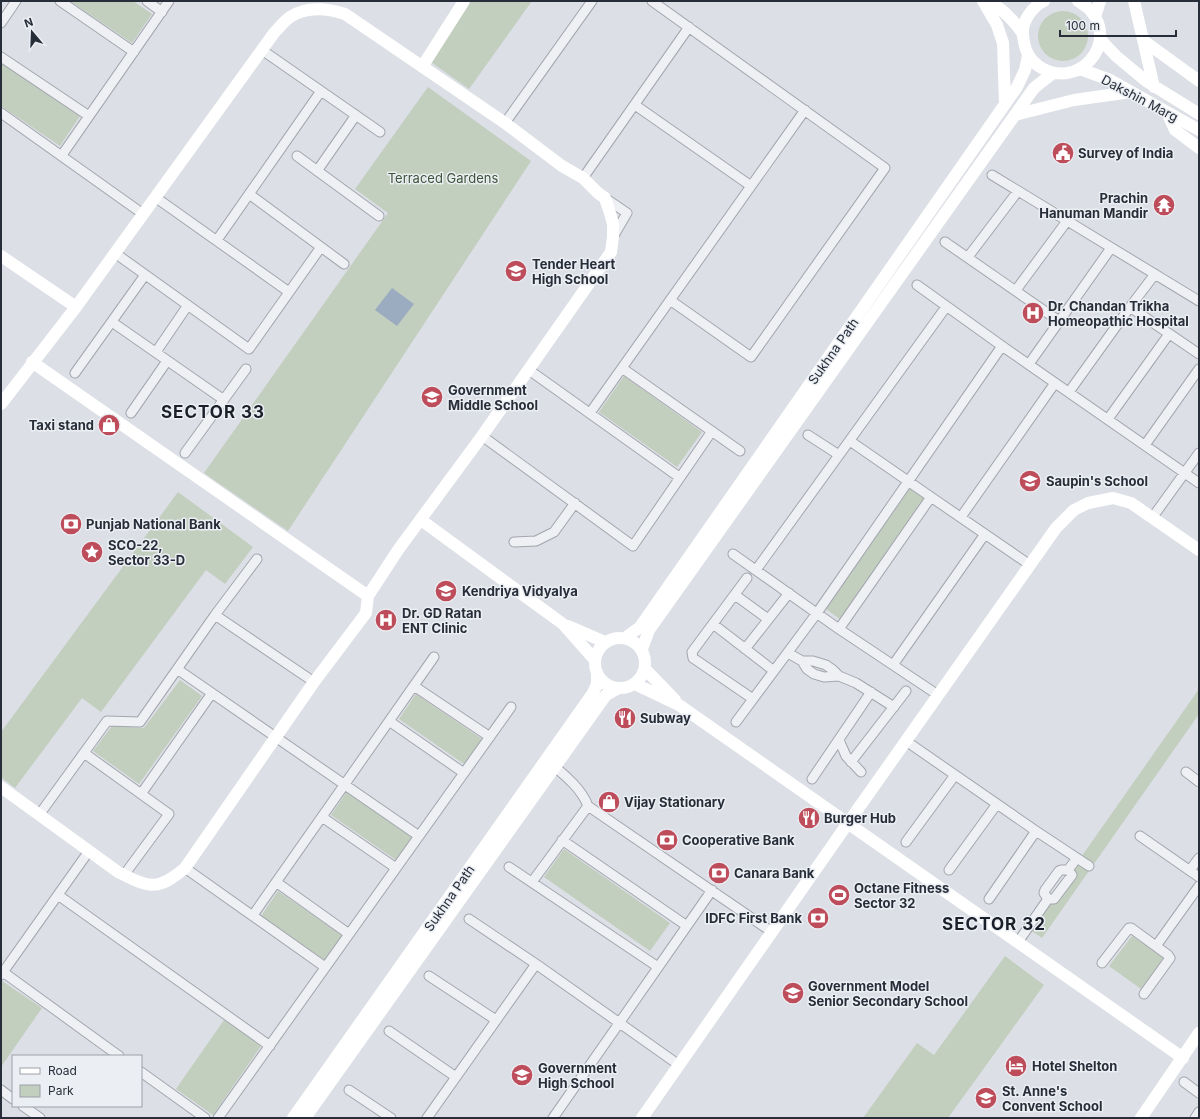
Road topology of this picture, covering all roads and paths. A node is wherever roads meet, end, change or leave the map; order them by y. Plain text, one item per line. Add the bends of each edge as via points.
1 (16, 1) edge
2 (60, 1) edge
3 (147, 1) edge
4 (169, 1) edge
5 (464, 1) edge
6 (592, 1) edge
7 (652, 1) edge
8 (982, 1) edge
9 (990, 1) edge
10 (1044, 1) edge
11 (1078, 1) edge
12 (1100, 1) edge
13 (1134, 1) edge
14 (327, 5) edge
15 (162, 12) junction
16 (1095, 17) junction
17 (1, 23) edge
18 (689, 27) junction
19 (1023, 34) junction
20 (1100, 39) junction
21 (1144, 41) junction
22 (262, 50) junction
23 (134, 52) junction
24 (1028, 56) junction
25 (1, 57) edge
26 (422, 67) junction
27 (1080, 69) junction
28 (1053, 73) junction
29 (1199, 81) edge
30 (1154, 86) junction
31 (321, 91) junction
32 (1131, 92) junction
33 (635, 104) junction
34 (1005, 104) junction
35 (805, 110) junction
36 (1167, 112) junction
37 (1, 113) edge
38 (1199, 114) edge
39 (356, 115) junction
40 (1015, 115) junction
41 (89, 116) junction
42 (505, 123) junction
43 (1199, 130) edge
44 (380, 132) dead end
45 (1199, 148) edge
46 (62, 155) junction
47 (297, 156) dead end
48 (317, 171) junction
49 (992, 175) dead end
50 (583, 178) junction
51 (751, 186) junction
52 (1018, 191) junction
53 (249, 194) junction
54 (155, 197) junction
55 (143, 214) junction
56 (380, 216) dead end
57 (1067, 221) junction
58 (217, 240) junction
59 (945, 242) dead end
60 (322, 247) junction
61 (1111, 248) junction
62 (115, 253) junction
63 (1, 256) edge
64 (968, 257) junction
65 (344, 264) dead end
66 (1155, 274) junction
67 (145, 275) junction
68 (917, 285) dead end
69 (1016, 290) junction
70 (289, 292) junction
71 (670, 300) junction
72 (1199, 301) edge
73 (188, 305) junction
74 (946, 306) junction
75 (76, 307) junction
76 (1130, 307) junction
77 (1059, 321) junction
78 (112, 322) junction
79 (1169, 334) junction
80 (1002, 346) junction
81 (156, 352) junction
82 (1199, 354) edge
83 (167, 361) junction
84 (32, 362) junction
85 (1029, 364) junction
86 (622, 368) junction
87 (246, 369) dead end
88 (1199, 369) edge
89 (529, 370) junction
90 (75, 373) dead end
91 (1055, 382) junction
92 (1069, 392) junction
93 (224, 400) junction
94 (1, 404) edge
95 (131, 413) dead end
96 (590, 413) junction
97 (1108, 419) junction
98 (712, 431) junction
99 (808, 435) dead end
100 (482, 436) junction
101 (850, 440) junction
102 (1145, 445) junction
103 (740, 451) dead end
104 (185, 453) dead end
105 (1199, 453) edge
106 (839, 455) junction
107 (1185, 473) junction
108 (679, 477) junction
109 (908, 482) junction
110 (1199, 483) edge
111 (931, 498) junction
112 (575, 503) junction
113 (961, 517) junction
114 (1152, 518) junction
115 (421, 520) junction
116 (985, 534) junction
117 (514, 542) dead end
118 (1199, 550) edge
119 (733, 554) dead end
120 (257, 559) dead end
121 (1030, 565) junction
122 (756, 570) junction
123 (747, 578) dead end
124 (789, 593) junction
125 (735, 595) junction
126 (368, 596) junction
127 (817, 613) junction
128 (215, 615) junction
129 (768, 619) junction
130 (563, 624) junction
131 (713, 624) junction
132 (839, 628) junction
133 (626, 638) junction
134 (605, 642) junction
135 (745, 648) junction
136 (642, 650) junction
137 (788, 653) junction
138 (434, 657) dead end
139 (594, 659) junction
140 (893, 665) junction
141 (177, 669) junction
142 (645, 669) junction
143 (774, 671) junction
144 (597, 675) junction
145 (314, 682) junction
146 (635, 684) junction
147 (414, 686) junction
148 (617, 689) junction
149 (906, 690) dead end
150 (871, 692) junction
151 (212, 693) junction
152 (938, 695) junction
153 (753, 699) junction
154 (680, 705) junction
155 (894, 707) junction
156 (511, 708) dead end
157 (389, 721) junction
158 (736, 722) dead end
159 (276, 737) junction
160 (490, 737) junction
161 (839, 740) junction
162 (906, 741) junction
163 (84, 753) junction
164 (851, 762) junction
165 (555, 767) junction
166 (861, 772) dead end
167 (1186, 772) dead end
168 (464, 773) junction
169 (955, 775) junction
170 (812, 779) dead end
171 (1199, 782) edge
172 (345, 784) junction
173 (2, 790) edge
174 (141, 794) junction
175 (997, 804) junction
176 (588, 806) junction
177 (39, 815) junction
178 (322, 817) junction
179 (848, 823) junction
180 (1036, 831) junction
181 (419, 836) junction
182 (1140, 836) dead end
183 (562, 840) junction
184 (906, 842) dead end
185 (89, 851) junction
186 (1077, 858) junction
187 (1199, 858) edge
188 (1089, 866) dead end
189 (509, 867) dead end
190 (185, 868) junction
191 (396, 868) junction
192 (948, 870) dead end
193 (1068, 870) junction
194 (1190, 870) junction
195 (124, 875) junction
196 (1199, 877) edge
197 (276, 882) junction
198 (532, 882) junction
199 (1199, 886) edge
200 (712, 890) junction
201 (58, 895) junction
202 (989, 899) dead end
203 (1048, 899) junction
204 (253, 915) junction
205 (469, 919) dead end
206 (687, 926) junction
207 (772, 932) junction
208 (349, 934) junction
209 (1018, 942) junction
210 (1156, 946) junction
211 (1102, 963) dead end
212 (536, 964) junction
213 (326, 967) junction
214 (658, 967) junction
215 (2, 973) edge
216 (429, 976) dead end
217 (1144, 994) dead end
218 (496, 1020) junction
219 (619, 1023) junction
220 (389, 1031) dead end
221 (1199, 1033) edge
222 (270, 1046) junction
223 (118, 1055) edge
224 (1183, 1058) junction
225 (679, 1065) junction
226 (142, 1073) edge
227 (456, 1077) junction
228 (1184, 1082) dead end
229 (1, 1090) edge
230 (349, 1090) dead end
231 (1199, 1093) edge
232 (12, 1098) edge
233 (24, 1107) edge
234 (1199, 1112) edge
235 (40, 1118) edge
236 (205, 1118) edge
237 (218, 1118) edge
238 (293, 1118) edge
239 (305, 1118) edge
240 (391, 1118) edge
241 (427, 1118) edge
242 (552, 1118) edge
243 (642, 1118) edge
244 (1141, 1118) edge
245 (1195, 1118) edge

1 - 17 street
2 - 23 street
3 - 15 street
4 - 15 street
5 - 26 street
6 - 42 street
7 - 18 street
8 - 34 street via 997,25 1003,43
9 - 19 street via 1016,23
10 - 19 street via 1026,19
11 - 16 street via 1088,7
12 - 16 street
13 - 21 street
14 - 22 street via 306,9 289,18
14 - 26 street via 345,14
15 - 23 street
16 - 20 street
18 - 33 street
18 - 35 street
19 - 24 street
20 - 27 street via 1090,61
20 - 30 street, Dakshin Marg via 1116,56
21 - 29 street
21 - 30 street
22 - 31 street
22 - 54 street
23 - 41 street
24 - 28 street via 1033,62
24 - 34 street, Sukhna Path via 1017,87
25 - 41 street
26 - 42 street
27 - 28 street via 1065,74
27 - 32 street, Dakshin Marg via 1110,80
28 - 40 street, Sukhna Path via 1034,88
30 - 38 street, Dakshin Marg
31 - 39 street
31 - 53 street
32 - 36 street, Dakshin Marg
32 - 40 street via 1074,100
33 - 50 street
33 - 51 street
34 - 133 street, Sukhna Path via 640,627
35 - 51 street
35 - 71 street via 885,168 751,357
36 - 43 street, Dakshin Marg
36 - 45 street via 1175,130
37 - 46 street
39 - 44 street
39 - 48 street
40 - 136 street, Sukhna Path via 649,630
41 - 46 street
42 - 50 street via 562,166
46 - 55 street
47 - 48 street
48 - 56 street
49 - 52 street
50 - 89 street via 605,198 613,224 611,252
51 - 71 street
52 - 57 street
52 - 64 street
53 - 58 street
53 - 60 street
54 - 55 street
54 - 58 street
55 - 62 street
57 - 61 street
57 - 69 street
58 - 70 street
59 - 64 street
60 - 65 street
60 - 70 street
61 - 66 street
61 - 77 street
62 - 67 street
62 - 75 street
63 - 75 street
64 - 69 street
66 - 72 street
66 - 76 street
67 - 73 street
67 - 78 street
68 - 74 street
69 - 77 street
70 - 73 street via 249,349
71 - 86 street
73 - 81 street
74 - 80 street
74 - 101 street
75 - 84 street
76 - 79 street
76 - 92 street
77 - 85 street
78 - 81 street
78 - 90 street
79 - 82 street
79 - 97 street
80 - 85 street
80 - 109 street
81 - 83 street
83 - 93 street
83 - 95 street
84 - 94 street
84 - 126 street
85 - 91 street
86 - 96 street
86 - 98 street
87 - 93 street
88 - 102 street
89 - 96 street
89 - 100 street
91 - 92 street
91 - 113 street
92 - 97 street
93 - 104 street
96 - 108 street
97 - 102 street
98 - 103 street
98 - 108 street
99 - 106 street
100 - 112 street
100 - 115 street
101 - 106 street
101 - 109 street
102 - 107 street
105 - 107 street
106 - 122 street
107 - 110 street
107 - 114 street
108 - 112 street via 633,546
109 - 111 street
109 - 127 street
111 - 113 street
111 - 132 street
112 - 117 street via 554,532 536,541
113 - 116 street
114 - 118 street
114 - 121 street via 1130,503 1113,498 1088,503 1074,510 1056,528
115 - 126 street
115 - 130 street
116 - 121 street
116 - 140 street
119 - 122 street
120 - 128 street
121 - 152 street
122 - 124 street
123 - 125 street
124 - 127 street
124 - 129 street
125 - 129 street
125 - 131 street
126 - 145 street via 366,613
127 - 132 street
127 - 137 street
128 - 141 street
128 - 145 street
129 - 135 street
130 - 134 street
130 - 139 street
131 - 135 street
131 - 153 street via 692,652 693,658
132 - 140 street
133 - 134 street via 614,638
133 - 136 street
134 - 139 street via 598,649
135 - 143 street
136 - 142 street via 646,662
137 - 143 street
137 - 150 street via 802,661 806,669 814,674 824,677 839,676
138 - 147 street
139 - 144 street
140 - 152 street
141 - 151 street
141 - 163 street via 140,722 107,721
142 - 146 street
142 - 154 street
143 - 153 street
144 - 148 street via 606,685
144 - 238 street, Sukhna Path via 597,684 592,693
145 - 159 street
146 - 148 street
146 - 154 street
147 - 157 street
147 - 160 street
148 - 165 street, Sukhna Path via 606,695
149 - 155 street
150 - 155 street
150 - 161 street
151 - 159 street
151 - 174 street
152 - 162 street
153 - 158 street
154 - 179 street
155 - 164 street
156 - 160 street
157 - 168 street
157 - 172 street
159 - 172 street
159 - 190 street
160 - 168 street
161 - 164 street
161 - 170 street
162 - 169 street
162 - 179 street
163 - 174 street
163 - 177 street
164 - 166 street
165 - 176 street via 585,798
165 - 239 street, Sukhna Path
167 - 171 street
168 - 181 street
169 - 175 street
169 - 184 street
172 - 178 street
172 - 181 street
173 - 177 street
174 - 195 street via 169,814
175 - 180 street
175 - 192 street
176 - 183 street
176 - 200 street
177 - 185 street
178 - 191 street
178 - 197 street
179 - 207 street
179 - 209 street
180 - 186 street
180 - 202 street
181 - 191 street
182 - 194 street
183 - 198 street
183 - 206 street
185 - 195 street
185 - 201 street
186 - 188 street
186 - 193 street
187 - 194 street
189 - 198 street
190 - 195 street via 175,877 152,885 139,883
190 - 204 street
191 - 208 street
193 - 203 street via 1072,875 1054,899
193 - 203 street via 1059,871 1045,890
194 - 196 street
197 - 204 street
197 - 208 street
198 - 214 street
199 - 210 street
200 - 206 street
200 - 207 street
201 - 215 street
201 - 222 street
203 - 209 street
204 - 213 street
205 - 212 street
206 - 214 street
207 - 225 street
208 - 213 street
209 - 224 street
210 - 211 street via 1129,928
210 - 217 street via 1170,958
212 - 218 street
212 - 219 street
213 - 222 street
214 - 219 street
215 - 223 street
216 - 218 street
218 - 227 street
219 - 225 street
219 - 242 street
220 - 227 street
221 - 224 street
222 - 237 street
224 - 244 street
225 - 243 street
226 - 236 street
227 - 241 street
228 - 231 street
229 - 232 street
230 - 240 street
233 - 235 street
234 - 245 street

